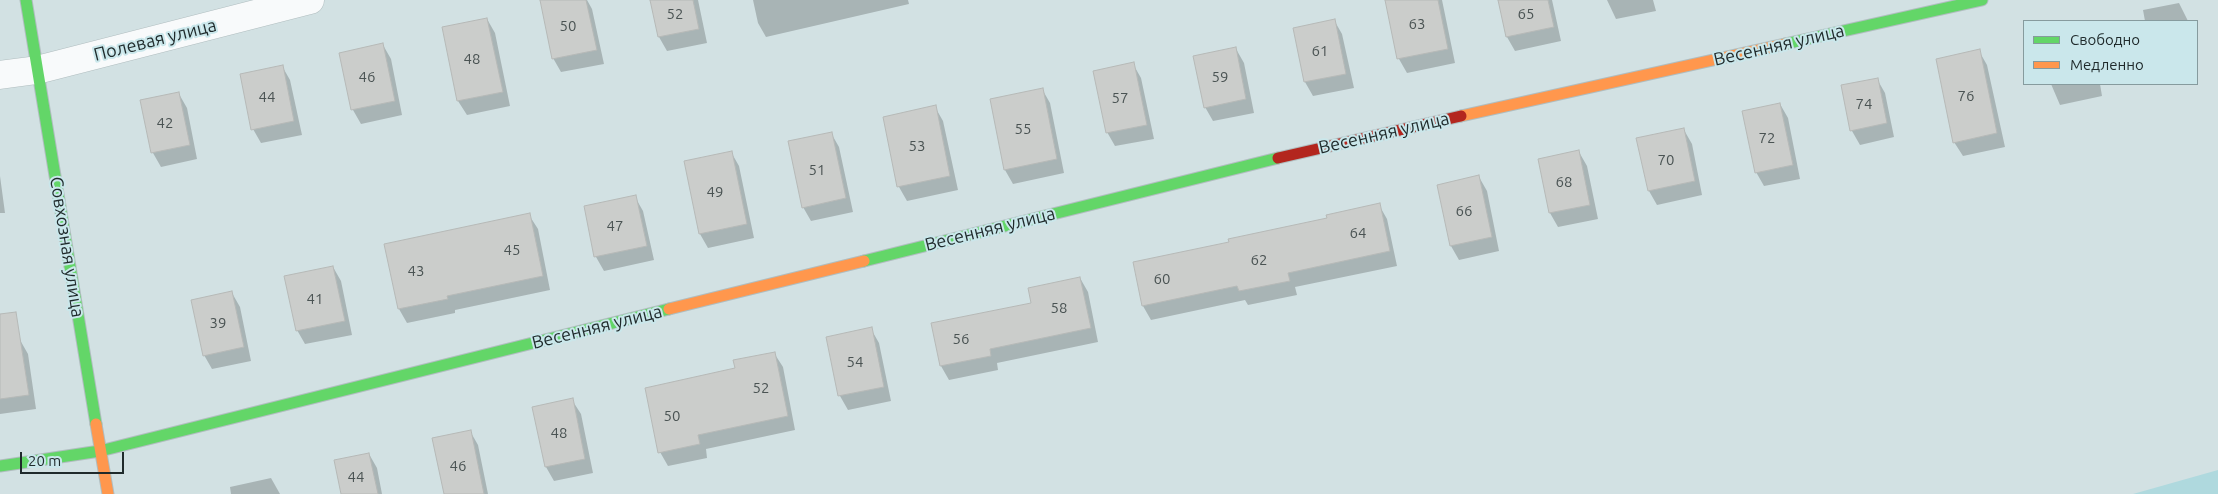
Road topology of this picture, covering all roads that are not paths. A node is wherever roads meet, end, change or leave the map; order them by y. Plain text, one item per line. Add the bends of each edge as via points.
1 (26, 0) edge
2 (310, 0) edge
3 (1982, 0) edge
4 (37, 70) junction
5 (0, 75) edge
6 (100, 451) junction
7 (0, 466) edge
8 (108, 494) edge

1 - 4 street, Совхозная улица
2 - 4 street, Полевая улица
3 - 6 street, Весенняя улица via 1317,148
4 - 5 street, Полевая улица
4 - 6 street, Совхозная улица
6 - 7 street, Весенняя улица
6 - 8 street, Совхозная улица

